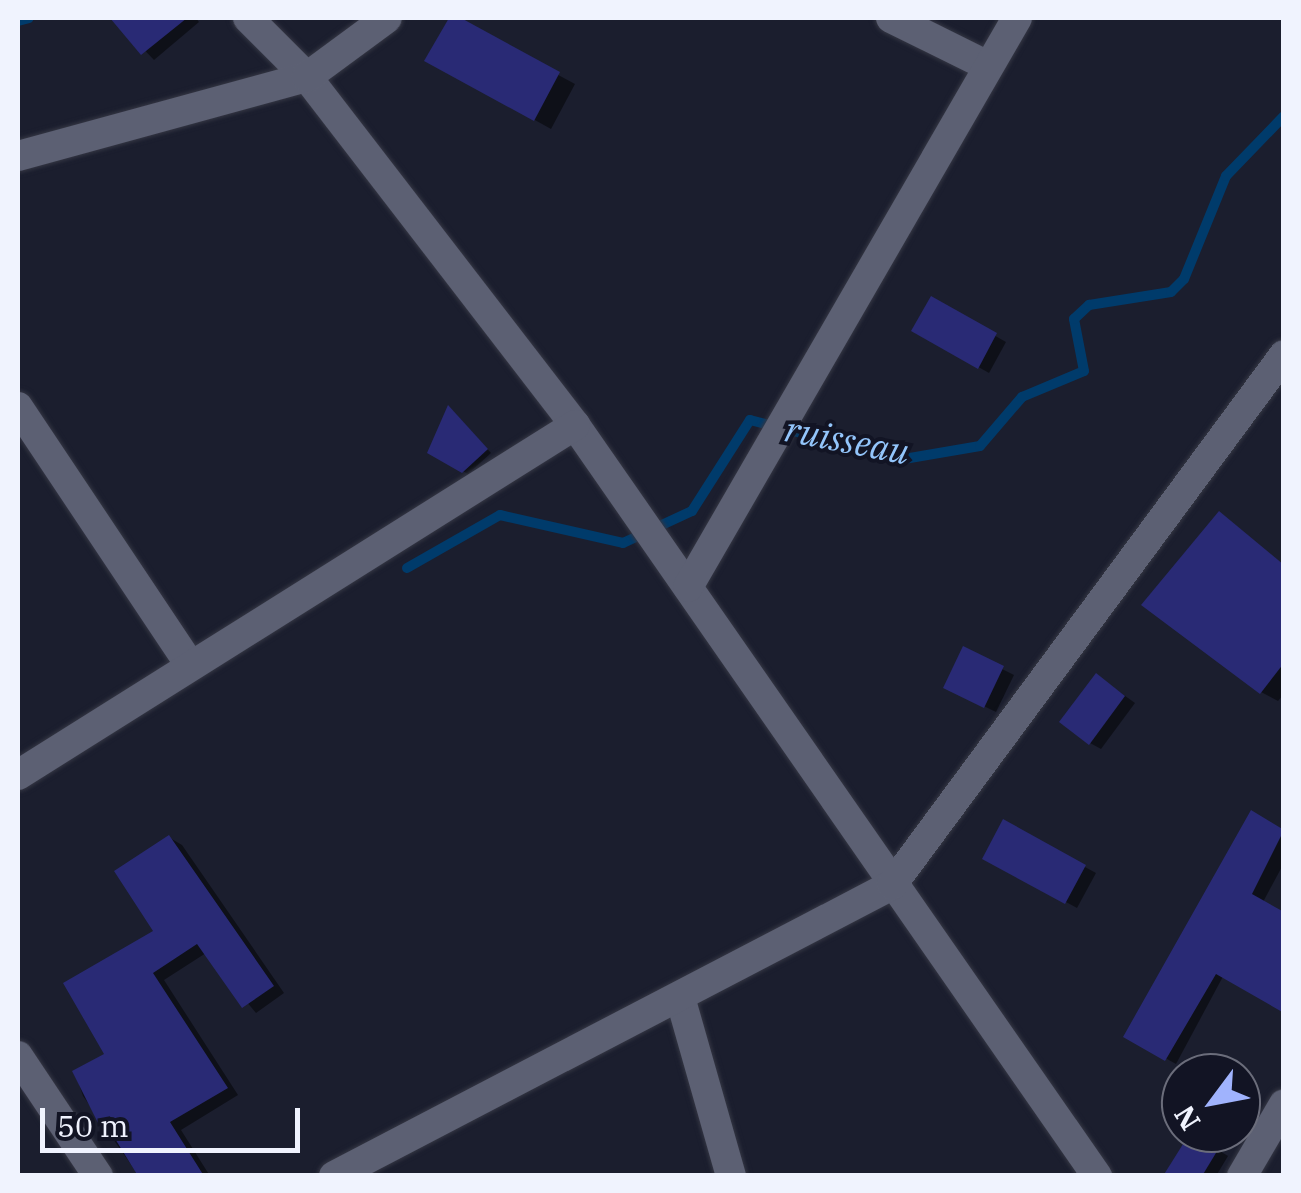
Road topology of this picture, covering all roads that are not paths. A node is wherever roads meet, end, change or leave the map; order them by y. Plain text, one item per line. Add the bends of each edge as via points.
1 (248, 18) edge
2 (387, 18) edge
3 (891, 18) edge
4 (1016, 18) edge
5 (988, 66) junction
6 (306, 76) junction
7 (18, 156) edge
8 (1284, 355) edge
9 (23, 423) edge
10 (575, 425) junction
11 (688, 587) junction
12 (189, 662) junction
13 (18, 776) edge
14 (892, 885) junction
15 (680, 997) junction
16 (18, 1056) edge
17 (1284, 1104) edge
18 (98, 1176) edge
19 (334, 1176) edge
20 (731, 1176) edge
21 (1097, 1176) edge
22 (1242, 1176) edge

1 - 6 street
2 - 6 street
3 - 5 street
4 - 5 street
5 - 11 street
6 - 7 street
6 - 10 street
8 - 14 street
9 - 12 street
10 - 11 street
10 - 12 street
11 - 14 street
12 - 13 street
14 - 15 street
14 - 21 street
15 - 19 street
15 - 20 street
16 - 18 street
17 - 22 street

